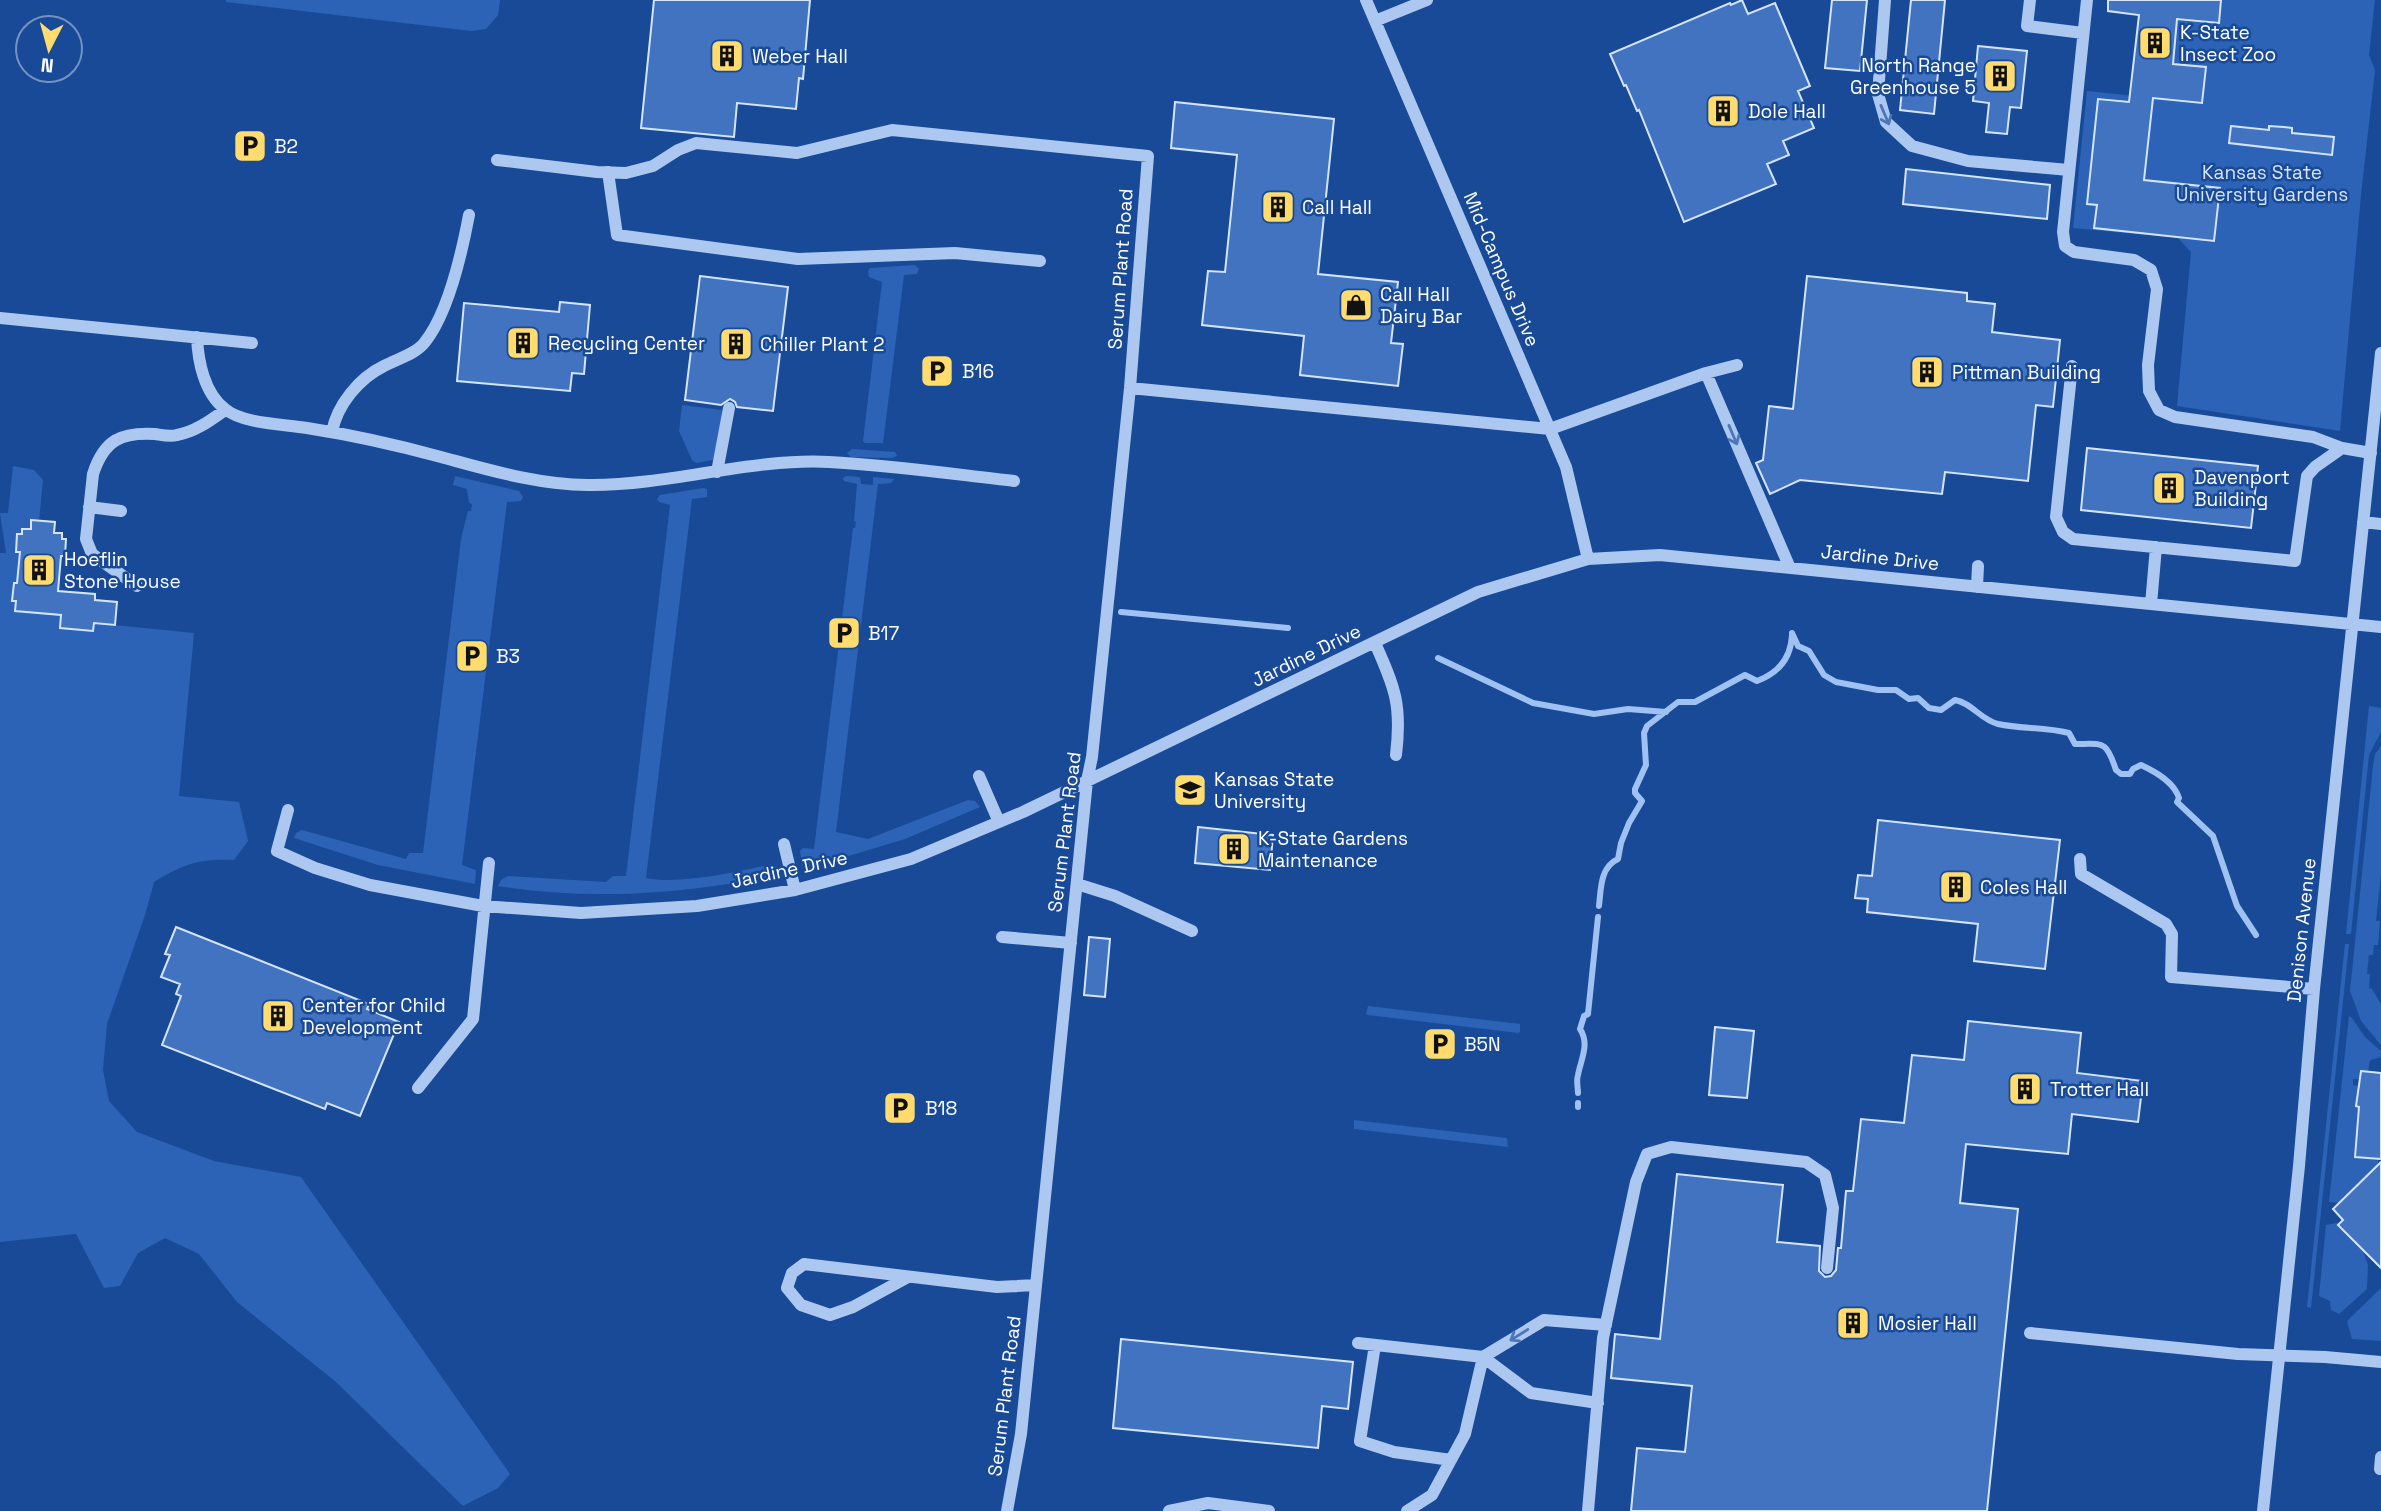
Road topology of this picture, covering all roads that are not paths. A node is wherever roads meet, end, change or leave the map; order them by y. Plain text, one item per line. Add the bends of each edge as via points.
1 (1366, 0) edge
2 (1427, 0) edge
3 (1885, 0) edge
4 (2030, 0) edge
5 (2087, 0) edge
6 (1375, 21) junction
7 (2083, 33) junction
8 (497, 160) dead end
9 (2069, 170) junction
10 (608, 173) junction
11 (469, 215) dead end
12 (1040, 261) dead end
13 (0, 318) edge
14 (197, 337) junction
15 (252, 343) dead end
16 (2381, 353) edge
17 (1737, 365) dead end
18 (2072, 366) dead end
19 (1706, 373) junction
20 (2380, 383) edge
21 (1130, 388) junction
22 (729, 408) dead end
23 (225, 410) junction
24 (1550, 429) junction
25 (332, 432) junction
26 (2342, 448) junction
27 (2371, 453) junction
28 (717, 472) junction
29 (1014, 481) dead end
30 (89, 508) junction
31 (121, 511) dead end
32 (2363, 522) junction
33 (2381, 524) edge
34 (2157, 547) junction
35 (1588, 559) junction
36 (1978, 566) dead end
37 (1790, 568) junction
38 (137, 586) dead end
39 (1976, 587) junction
40 (2151, 604) junction
41 (2352, 625) junction
42 (2381, 627) edge
43 (1375, 643) junction
44 (1396, 755) dead end
45 (979, 776) dead end
46 (1087, 781) junction
47 (288, 810) dead end
48 (999, 822) junction
49 (784, 844) dead end
50 (2080, 859) dead end
51 (489, 863) dead end
52 (1077, 884) junction
53 (795, 890) junction
54 (483, 906) junction
55 (1192, 931) dead end
56 (1002, 937) dead end
57 (1071, 943) junction
58 (2314, 989) junction
59 (418, 1088) dead end
60 (1827, 1268) dead end
61 (908, 1277) junction
62 (1036, 1285) junction
63 (1606, 1325) junction
64 (2030, 1333) dead end
65 (1358, 1343) dead end
66 (1375, 1345) junction
67 (2279, 1356) junction
68 (1483, 1357) junction
69 (2381, 1362) edge
70 (1598, 1403) junction
71 (1451, 1460) junction
72 (1007, 1511) edge
73 (1169, 1511) edge
74 (1269, 1511) edge
75 (1407, 1511) edge
76 (1588, 1511) edge
77 (2263, 1511) edge

1 - 6 street, Mid-Campus Drive
2 - 6 street
3 -> 9 street via 1878,94 1886,122 1912,146 1968,161
4 - 7 street via 2027,26
5 - 7 street
6 - 24 street, Mid-Campus Drive
7 - 9 street
8 - 10 street
9 - 26 street via 2065,246 2074,252 2134,260 2151,270 2157,289 2149,391 2159,410 2175,417 2313,437
10 - 12 street via 617,235 798,259 955,253
10 - 21 street, Serum Plant Road via 653,166 696,143 797,153 892,130 1148,156
11 - 25 street via 439,323 423,345 381,367 343,402
13 - 14 street
14 - 15 street
14 - 23 street via 210,391
16 - 20 street, Denison Avenue
17 - 19 street
18 - 34 street via 2056,517 2063,532 2073,539
19 - 24 street
19 -> 37 street
20 - 27 street, Denison Avenue
21 - 24 street
21 - 46 street, Serum Plant Road
22 - 28 street
23 - 25 street via 252,420
23 - 30 street via 176,436 135,433 105,447 93,474
24 - 35 street, Mid-Campus Drive via 1566,467
25 - 28 street via 498,472 589,486
26 - 27 street
26 - 34 street via 2307,476 2295,561
27 - 32 street, Denison Avenue
28 - 29 street via 828,462
30 - 31 street
30 - 38 street via 86,539 92,554
32 - 33 street
32 - 41 street, Denison Avenue
34 - 40 street
35 - 37 street, Jardine Drive via 1660,555
35 - 43 street, Jardine Drive via 1478,592
36 - 39 street
37 - 39 street, Jardine Drive
39 - 40 street, Jardine Drive
40 - 41 street, Jardine Drive
41 - 42 street, Jardine Drive
41 - 58 street, Denison Avenue
43 - 44 street via 1395,688 1400,725
43 - 46 street, Jardine Drive
45 - 48 street
46 - 48 street, Jardine Drive
46 - 52 street, Serum Plant Road
47 - 54 street, Jardine Drive via 276,851 370,885
48 - 53 street, Jardine Drive via 911,859
49 - 53 street
50 - 58 street via 2081,874 2166,924 2172,934 2171,977
51 - 54 street
52 - 55 street
52 - 57 street, Serum Plant Road
53 - 54 street, Jardine Drive via 631,912
54 - 59 street via 473,1018
56 - 57 street
57 - 62 street, Serum Plant Road
58 - 67 street, Denison Avenue
60 - 63 street via 1833,1209 1825,1175 1806,1162 1671,1147 1647,1154 1636,1182
61 - 61 street via 804,1264 792,1273 787,1288 801,1305 830,1315
61 - 62 street via 997,1287
62 - 72 street, Serum Plant Road via 1021,1434
63 -> 68 street via 1544,1320
63 - 70 street
64 - 67 street
65 - 66 street
66 - 68 street
66 - 71 street via 1360,1441 1394,1452
67 - 69 street
67 - 77 street, Denison Avenue
68 - 70 street via 1531,1393
68 - 71 street via 1465,1434
70 - 76 street
71 - 75 street via 1432,1495
73 - 74 street via 1208,1503

